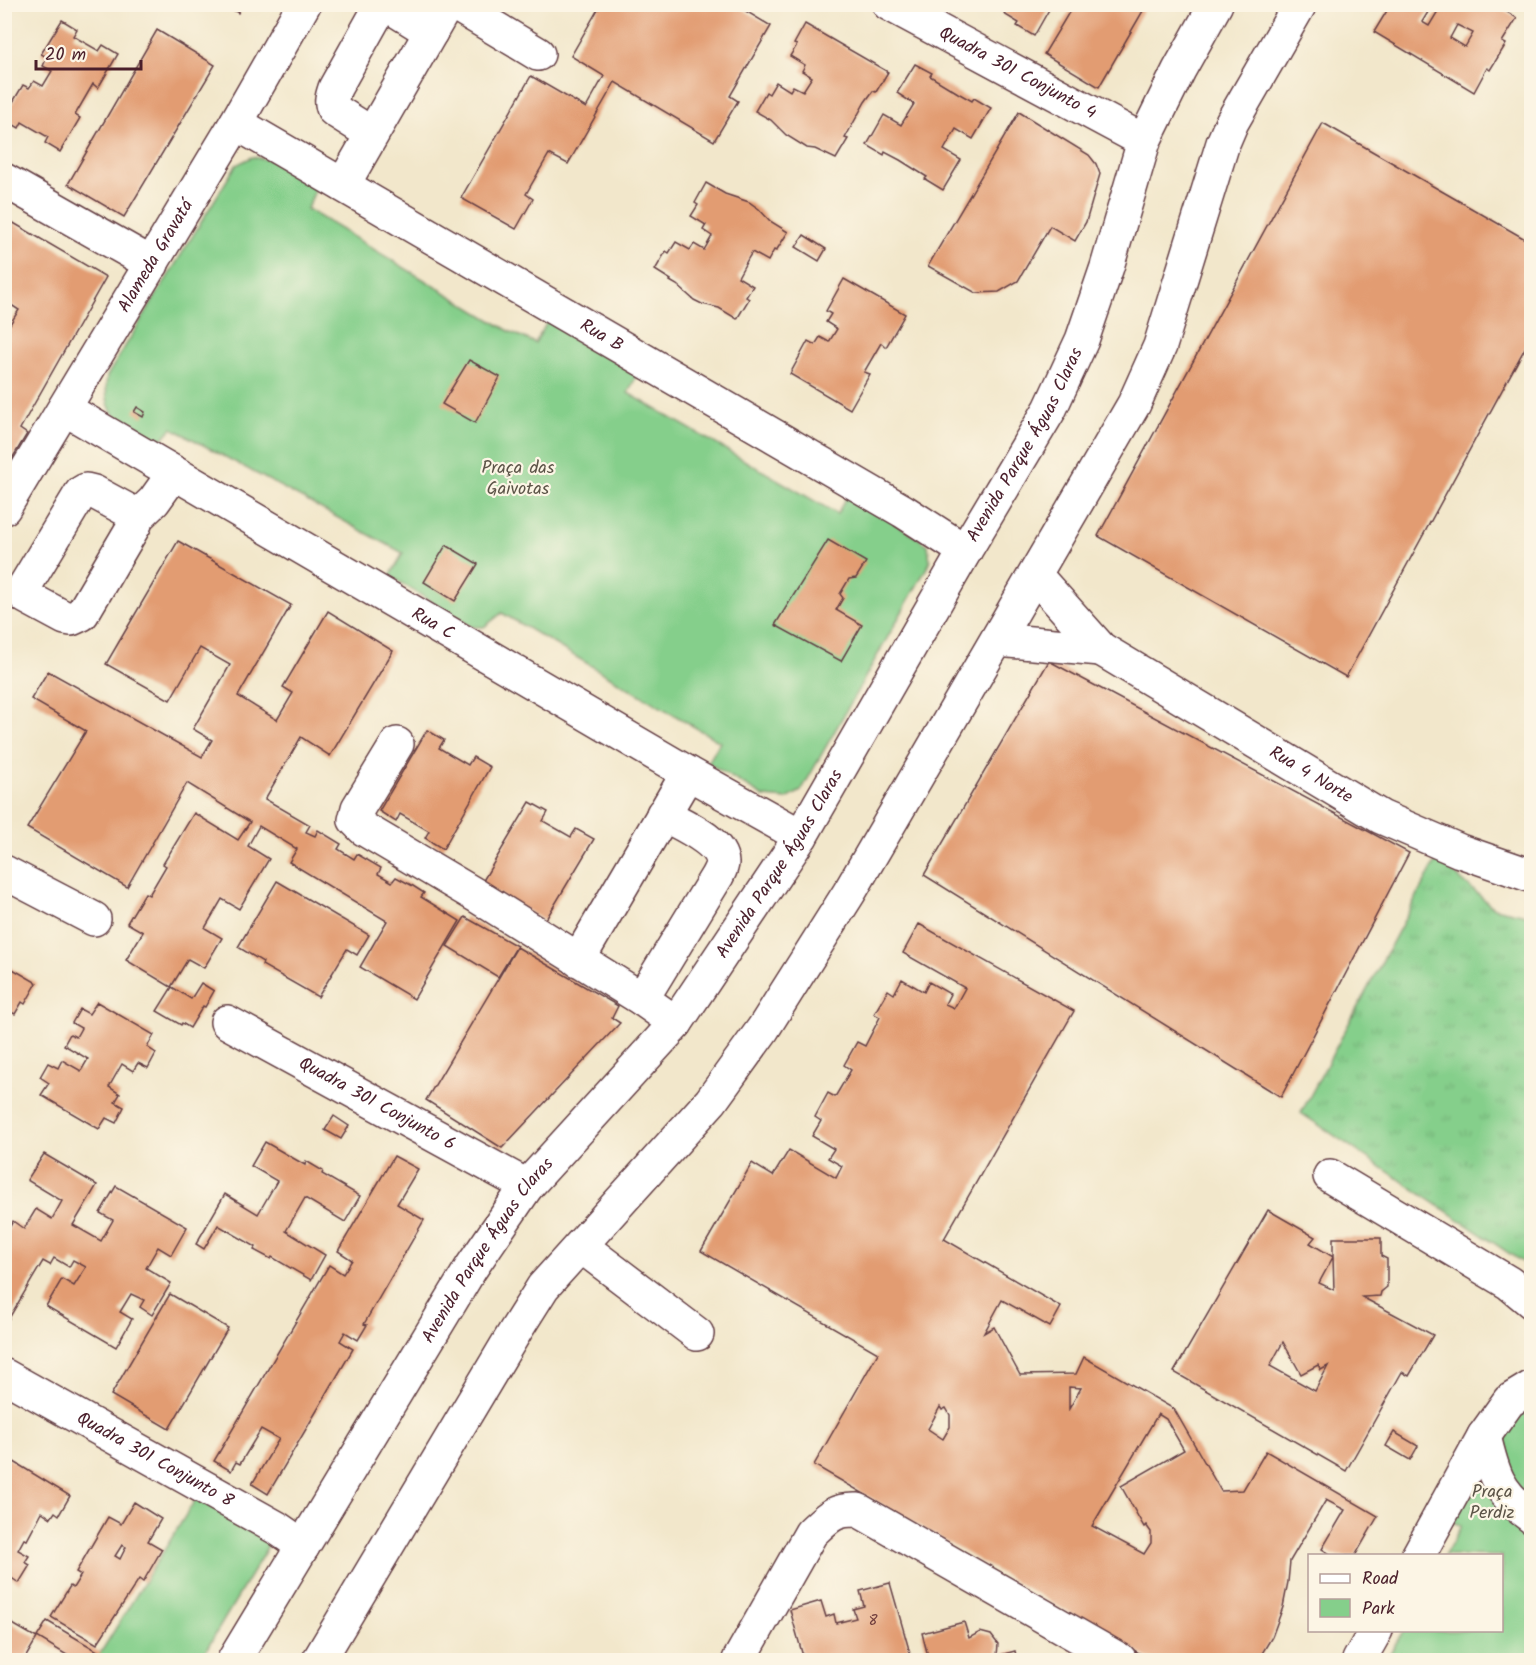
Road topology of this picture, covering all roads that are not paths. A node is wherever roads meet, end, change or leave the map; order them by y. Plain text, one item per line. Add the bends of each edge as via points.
1 (304, 4) edge
2 (384, 4) edge
3 (447, 4) edge
4 (455, 4) edge
5 (889, 4) edge
6 (1216, 4) edge
7 (1300, 4) edge
8 (431, 32) junction
9 (538, 54) dead end
10 (236, 123) junction
11 (372, 134) junction
12 (1144, 141) junction
13 (4, 180) edge
14 (343, 185) junction
15 (152, 264) junction
16 (65, 409) junction
17 (174, 473) junction
18 (4, 508) edge
19 (134, 520) junction
20 (965, 551) junction
21 (1035, 575) junction
22 (15, 601) edge
23 (997, 640) junction
24 (1101, 649) junction
25 (397, 744) dead end
26 (688, 773) junction
27 (663, 814) junction
28 (801, 836) junction
29 (4, 872) edge
30 (1532, 876) edge
31 (94, 919) dead end
32 (578, 960) junction
33 (642, 999) junction
34 (227, 1022) dead end
35 (676, 1023) junction
36 (1330, 1176) dead end
37 (527, 1186) junction
38 (581, 1246) junction
39 (1532, 1302) edge
40 (697, 1334) dead end
41 (5, 1376) edge
42 (1531, 1386) edge
43 (1484, 1436) junction
44 (1532, 1517) edge
45 (303, 1546) junction
46 (1419, 1554) edge
47 (1375, 1632) edge
48 (234, 1660) edge
49 (319, 1660) edge
50 (739, 1660) edge
51 (1120, 1660) edge
52 (1359, 1660) edge

1 - 10 street, Alameda Gravatá
2 - 8 street
2 - 11 street via 331,97 334,110
3 - 8 street
4 - 9 street
5 - 12 street, Quadra 301 Conjunto 4
6 - 12 street, Avenida Parque Águas Claras
7 - 21 street via 1223,142 1148,377
8 - 11 street
10 - 14 street, Rua B
10 - 15 street, Alameda Gravatá
11 - 14 street
12 - 20 street, Avenida Parque Águas Claras via 1082,340 1050,410
13 - 15 street
14 - 20 street, Rua B via 903,511
15 - 16 street, Alameda Gravatá
16 - 17 street, Rua C
16 - 18 street, Alameda Gravatá
17 - 19 street
17 - 26 street, Rua C
19 - 22 street via 134,528 77,618 65,618
19 - 22 street via 129,511 94,492 81,493
20 - 28 street, Avenida Parque Águas Claras
21 - 23 street
21 - 24 street, Rua 4 Norte
23 - 24 street, Rua 4 Norte
23 - 38 street via 849,893 763,1029 711,1101
24 - 30 street, Rua 4 Norte via 1381,817
25 - 32 street via 358,807 355,820
26 - 27 street
26 - 28 street, Rua C
27 - 32 street
27 - 33 street via 710,841 722,865
28 - 35 street, Avenida Parque Águas Claras
29 - 31 street
32 - 33 street
33 - 35 street
34 - 37 street, Quadra 301 Conjunto 6
35 - 37 street, Avenida Parque Águas Claras
36 - 39 street via 1509,1283
37 - 45 street, Avenida Parque Águas Claras via 471,1268
38 - 40 street
38 - 49 street via 543,1287
41 - 45 street, Quadra 301 Conjunto 8
42 - 43 street via 1509,1401
43 - 44 street via 1492,1472 1513,1504
43 - 46 street
45 - 48 street, Avenida Parque Águas Claras
47 - 52 street
50 - 51 street via 811,1533 828,1516 842,1509 858,1510

